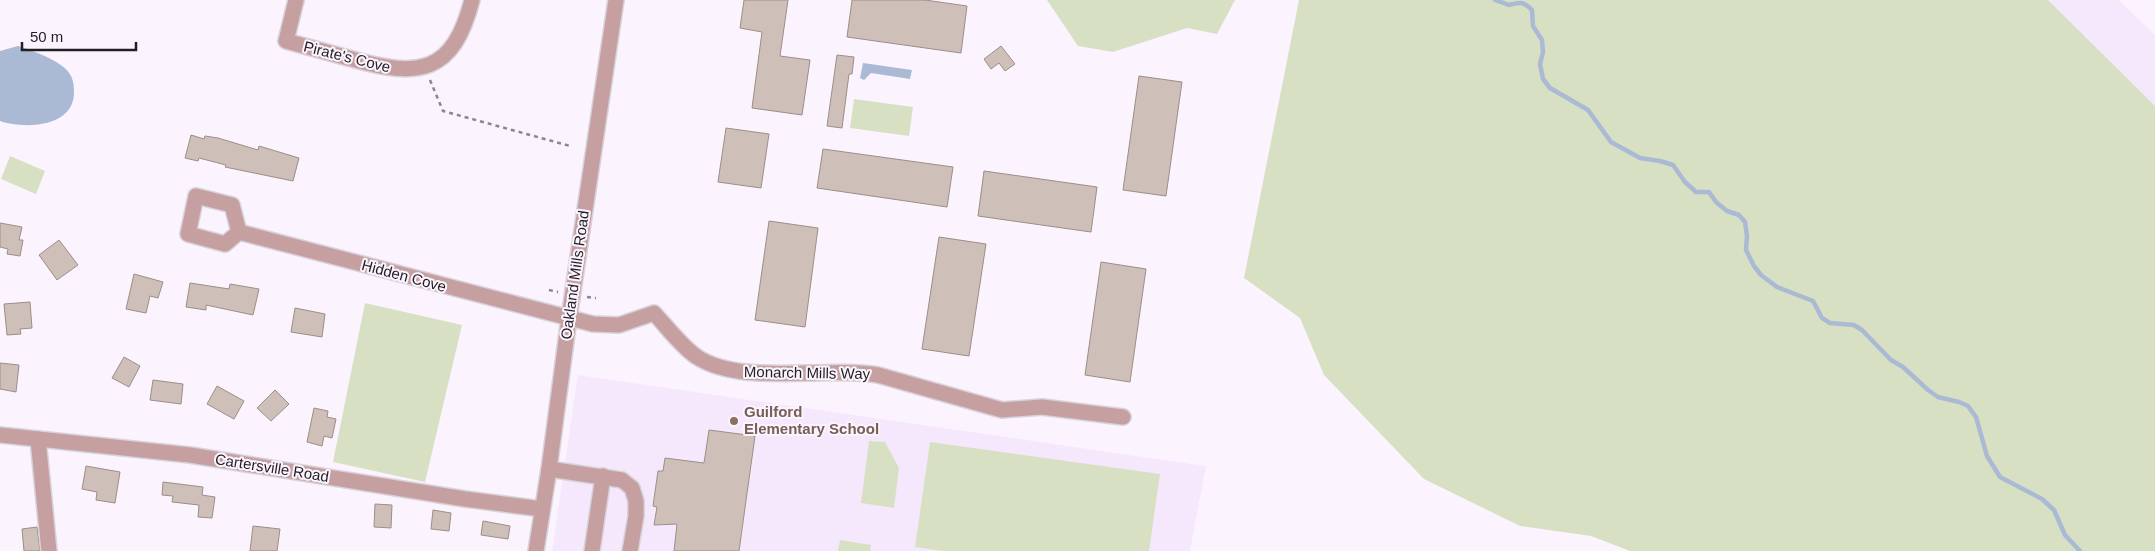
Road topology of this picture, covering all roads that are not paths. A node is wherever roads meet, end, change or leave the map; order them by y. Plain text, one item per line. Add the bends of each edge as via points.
1 (296, 0) edge
2 (472, 0) edge
3 (616, 0) edge
4 (239, 232) dead end
5 (569, 318) junction
6 (1123, 418) dead end
7 (0, 435) edge
8 (38, 439) junction
9 (550, 469) junction
10 (603, 476) junction
11 (542, 509) junction
12 (49, 551) edge
13 (536, 551) edge
14 (592, 551) edge
15 (630, 551) edge

1 - 2 street, Pirate's Cove via 286,40 381,68 406,70 425,67 450,50 467,20
3 - 5 street, Oakland Mills Road
4 - 5 street, Hidden Cove
5 - 6 street, Monarch Mills Way via 593,324 619,324 654,313 696,356 735,371 858,371 1002,410 1042,407
5 - 9 street, Oakland Mills Road
7 - 8 street, Cartersville Road
8 - 11 street, Cartersville Road via 190,455
8 - 12 street
9 - 10 street
9 - 11 street, Oakland Mills Road
10 - 14 street
10 - 15 street via 622,480 632,488 636,516
11 - 13 street, Oakland Mills Road

